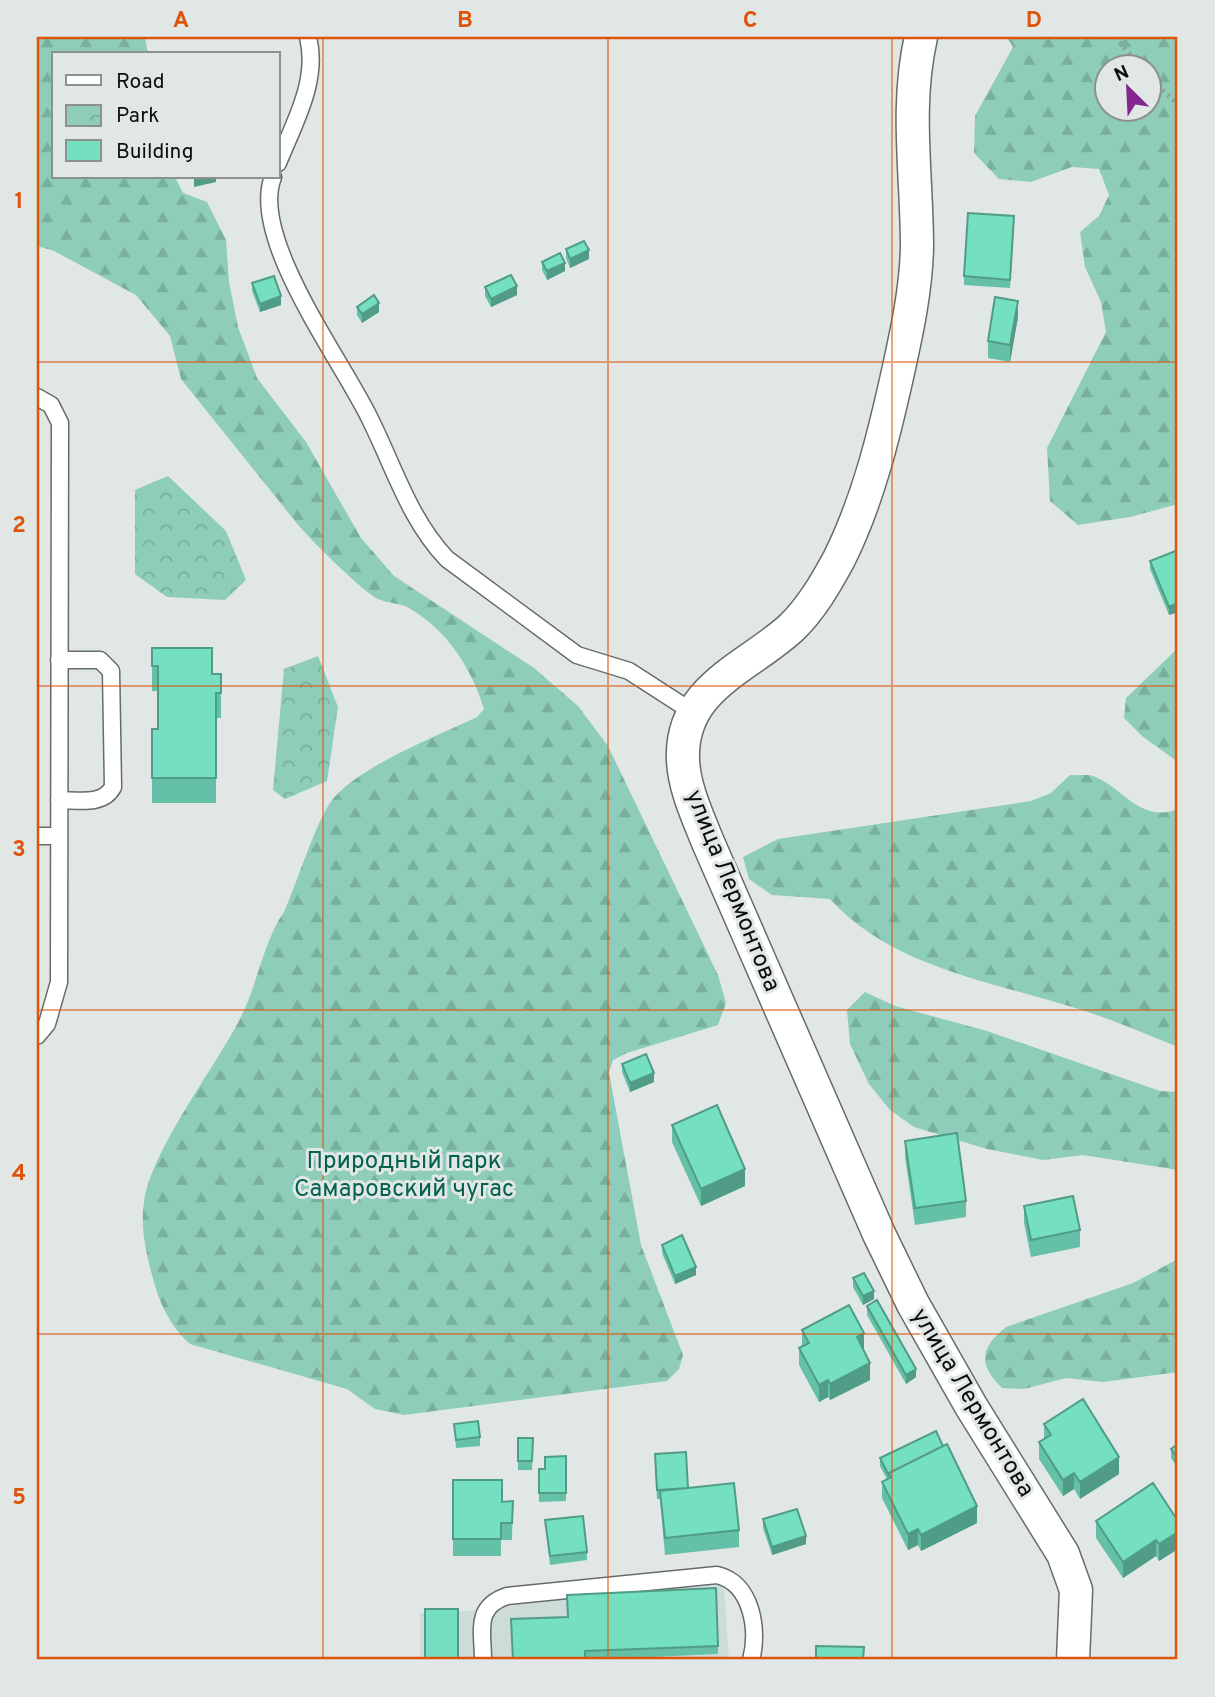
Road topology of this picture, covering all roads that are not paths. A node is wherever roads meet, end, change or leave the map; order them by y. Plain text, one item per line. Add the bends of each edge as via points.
1 (308, 37) edge
2 (921, 37) edge
3 (280, 158) edge
4 (273, 178) edge
5 (37, 397) edge
6 (59, 660) junction
7 (691, 711) junction
8 (59, 800) junction
9 (37, 836) edge
10 (59, 836) junction
11 (37, 1036) edge
12 (482, 1660) edge
13 (751, 1660) edge
14 (1073, 1660) edge

1 - 3 lane via 309,85
2 - 7 street via 913,73 911,124 917,247 914,296 887,422 860,510 839,559 792,627 710,690
4 - 7 lane via 267,206 283,254 430,540 447,559 577,655 629,671
5 - 6 lane via 51,405 60,423
6 - 8 lane
6 - 8 lane via 100,660 111,671 113,787 95,800
7 - 14 street, улица Лермонтова via 683,761 706,841 913,1304 1063,1554 1076,1590
8 - 10 lane
9 - 10 lane
10 - 11 lane via 59,982 47,1024
12 - 13 lane via 483,1615 493,1601 717,1575 729,1578 742,1590 748,1605 755,1637

